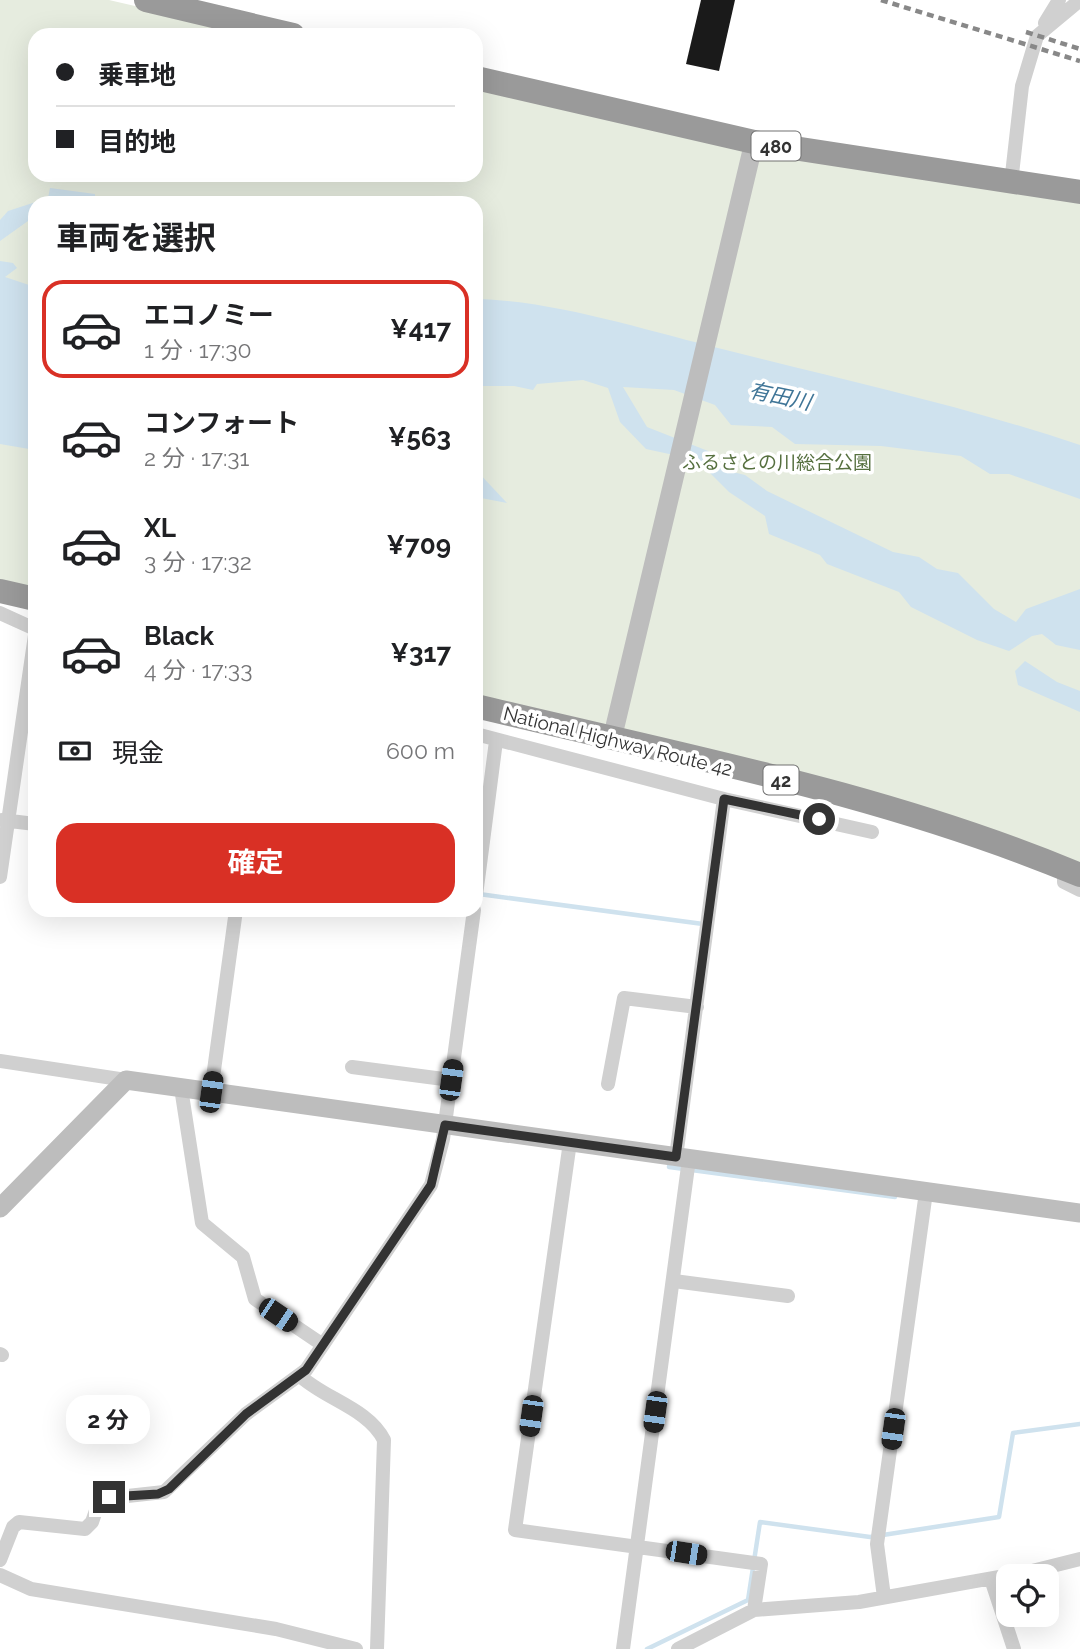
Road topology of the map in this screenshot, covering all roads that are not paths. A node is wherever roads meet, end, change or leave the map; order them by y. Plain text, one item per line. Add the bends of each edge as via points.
1 (146, 0) edge
2 (1059, 0) edge
3 (1080, 0) edge
4 (264, 28) edge
5 (1037, 36) junction
6 (483, 80) edge
7 (752, 151) junction
8 (1011, 183) junction
9 (1080, 192) edge
10 (0, 591) edge
11 (28, 597) edge
12 (0, 613) edge
13 (28, 626) edge
14 (28, 677) edge
15 (483, 707) edge
16 (614, 733) junction
17 (483, 736) edge
18 (496, 741) junction
19 (724, 799) junction
20 (4, 820) edge
21 (28, 823) edge
22 (872, 832) dead end
23 (483, 837) edge
24 (1072, 872) edge
25 (0, 877) edge
26 (1080, 890) edge
27 (235, 917) edge
28 (473, 917) edge
29 (697, 1007) junction
30 (0, 1061) edge
31 (352, 1067) dead end
32 (126, 1080) junction
33 (451, 1080) junction
34 (608, 1084) dead end
35 (181, 1088) junction
36 (211, 1092) junction
37 (445, 1125) junction
38 (570, 1142) junction
39 (682, 1158) junction
40 (926, 1192) junction
41 (0, 1208) edge
42 (1080, 1213) edge
43 (674, 1282) junction
44 (788, 1296) dead end
45 (323, 1345) junction
46 (299, 1375) junction
47 (637, 1546) junction
48 (1080, 1559) edge
49 (0, 1560) edge
50 (0, 1575) edge
51 (991, 1578) junction
52 (884, 1597) junction
53 (754, 1611) junction
54 (356, 1649) edge
55 (377, 1649) edge
56 (623, 1649) edge
57 (678, 1649) edge
58 (1014, 1649) edge

1 - 4 highway
2 - 5 street
3 - 5 street
5 - 8 street via 1021,86
6 - 7 highway, 480
7 - 8 highway, 480
7 - 16 street
8 - 9 highway, 480
10 - 11 highway
12 - 13 street
14 - 20 street
15 - 16 highway, National Highway Route 42 / 42
16 - 24 highway, National Highway Route 42 / 42 via 967,832
17 - 18 street
18 - 19 street
18 - 23 street
19 - 22 street
19 - 29 street
20 - 21 street
20 - 25 street
24 - 26 street via 1064,882
27 - 36 street
28 - 33 street
29 - 34 street via 624,998
29 - 39 street
30 - 32 street
31 - 33 street
32 - 35 street
32 - 41 street
33 - 37 street
35 - 36 street
35 - 45 street via 202,1223 243,1257 255,1300
36 - 37 street
37 - 38 street
37 - 45 street via 431,1185
38 - 39 street
38 - 47 street via 515,1530
39 - 40 street
39 - 43 street
40 - 42 street
40 - 52 street via 877,1544
43 - 44 street
43 - 47 street
45 - 46 street
46 - 49 street via 246,1414 164,1492 100,1499 85,1529 19,1522
46 - 55 street via 371,1422 384,1440
47 - 53 street via 761,1564
47 - 56 street
48 - 51 street
50 - 54 street via 31,1589 276,1629
51 - 52 street
51 - 58 street
52 - 53 street
53 - 57 street

